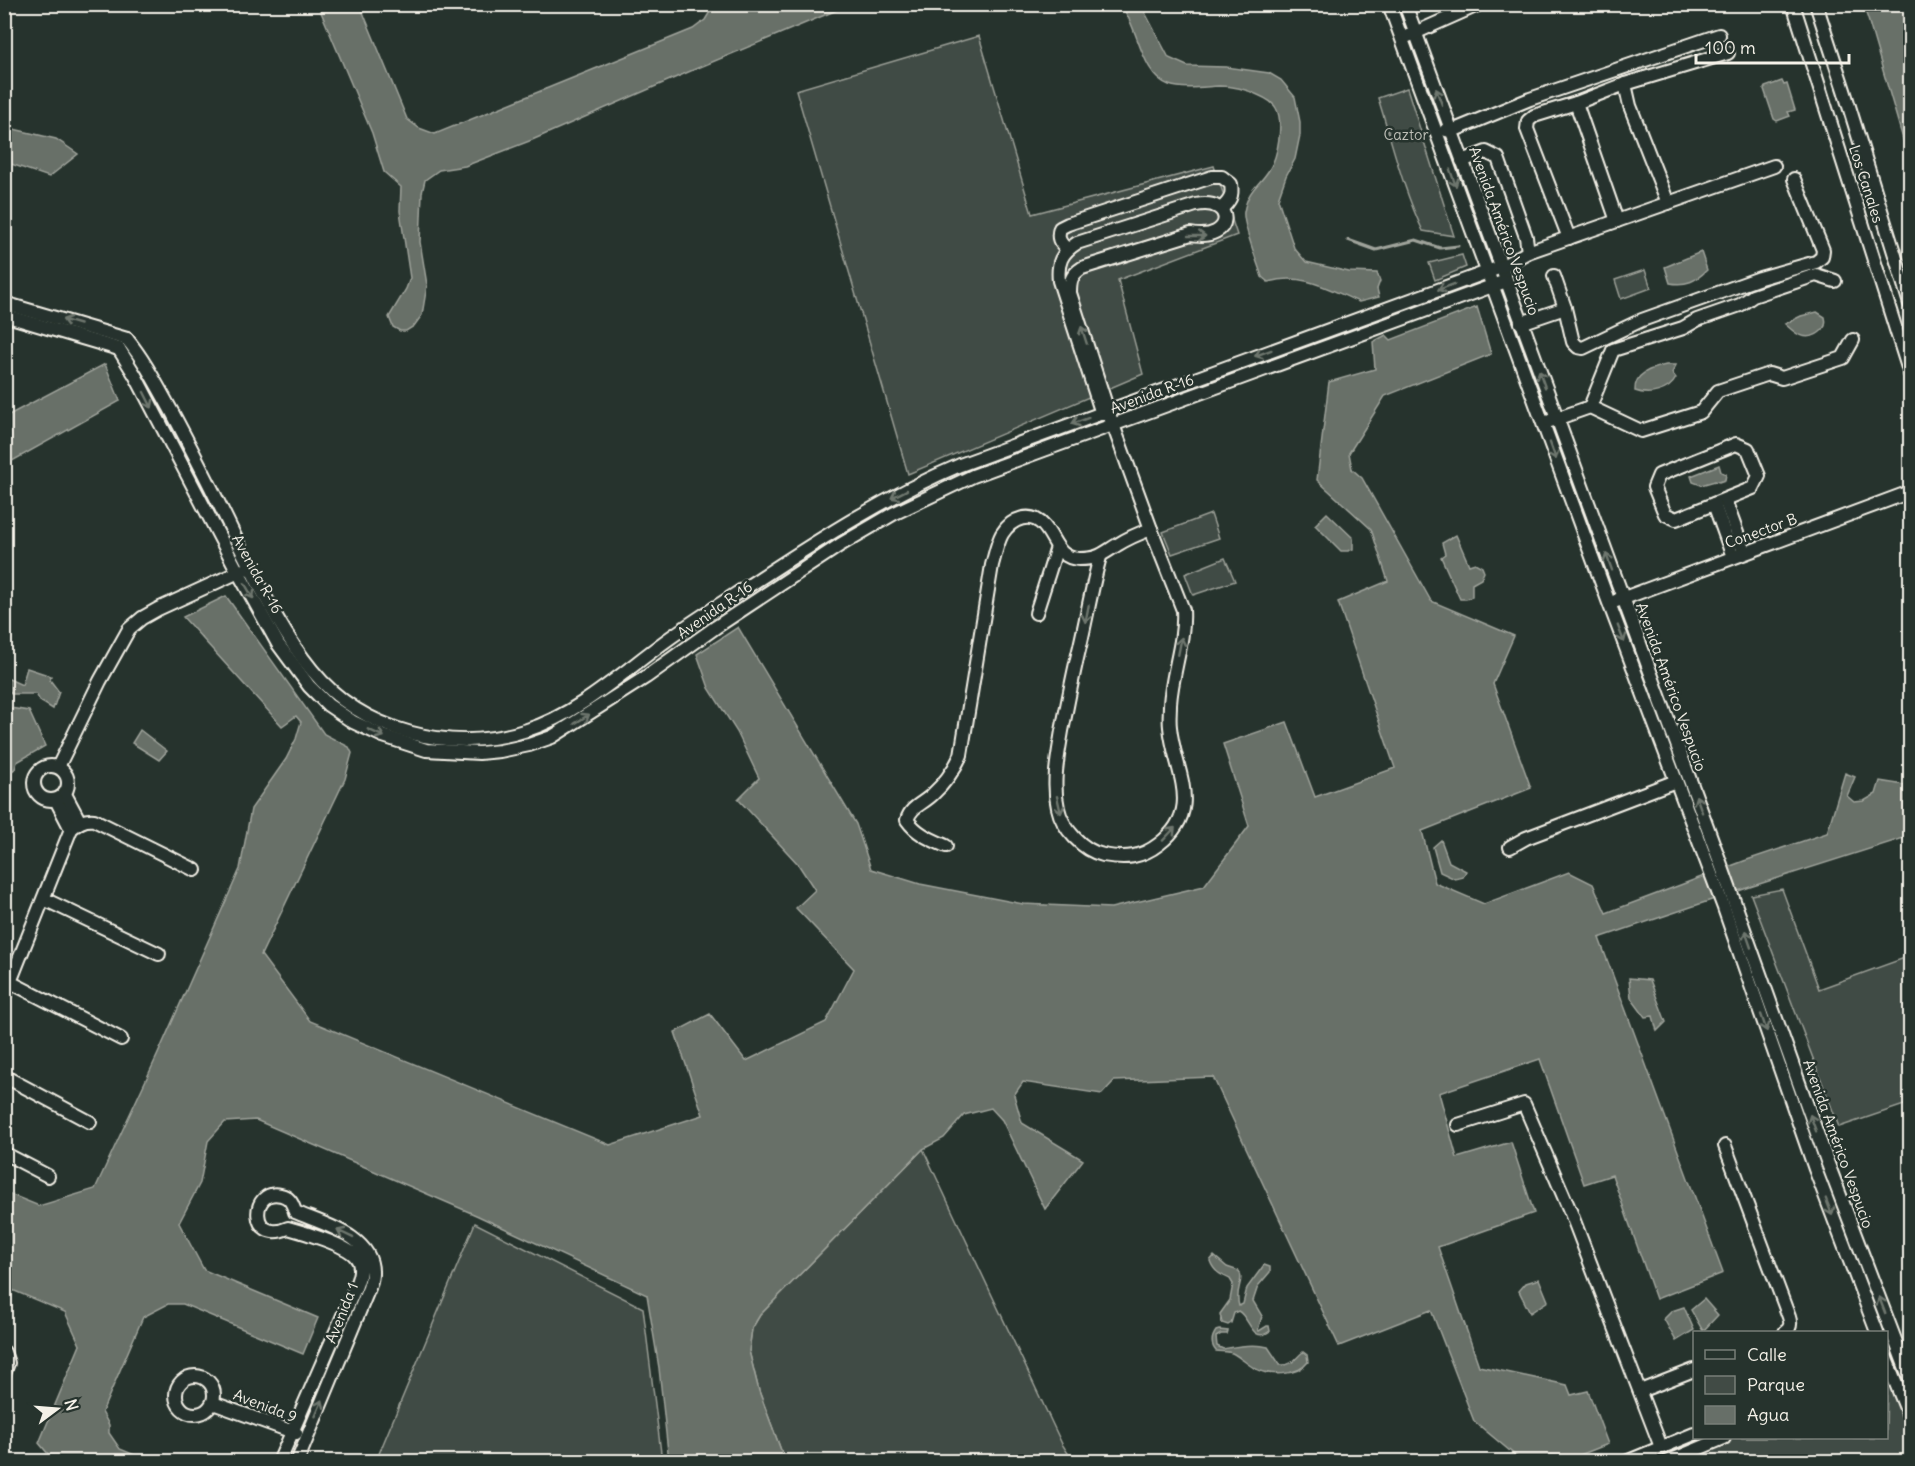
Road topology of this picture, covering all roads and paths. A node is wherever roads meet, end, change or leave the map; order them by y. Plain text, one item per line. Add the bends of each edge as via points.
1 (1389, 4) edge
2 (1405, 4) edge
3 (1793, 4) edge
4 (1816, 4) edge
5 (1478, 5) edge
6 (1415, 33) junction
7 (1719, 35) dead end
8 (1402, 39) junction
9 (1728, 53) dead end
10 (1625, 84) junction
11 (1576, 103) junction
12 (1434, 126) junction
13 (1452, 131) junction
14 (1462, 161) junction
15 (1774, 166) dead end
16 (1794, 179) dead end
17 (1668, 203) junction
18 (1221, 209) junction
19 (1617, 221) junction
20 (1569, 238) junction
21 (1066, 249) junction
22 (1528, 252) junction
23 (1501, 267) junction
24 (1487, 272) junction
25 (1554, 276) dead end
26 (1506, 281) junction
27 (1835, 281) dead end
28 (1492, 286) junction
29 (4, 303) edge
30 (1911, 304) edge
31 (1565, 308) junction
32 (4, 315) edge
33 (1521, 323) junction
34 (1853, 340) dead end
35 (123, 344) junction
36 (1911, 374) edge
37 (1173, 387) junction
38 (1178, 401) junction
39 (1590, 407) junction
40 (1105, 412) junction
41 (1557, 419) junction
42 (1543, 423) junction
43 (1113, 424) junction
44 (1911, 492) edge
45 (1719, 502) junction
46 (1151, 529) junction
47 (1057, 548) junction
48 (1738, 555) junction
49 (1100, 557) junction
50 (250, 566) junction
51 (238, 572) junction
52 (1622, 599) junction
53 (1609, 603) junction
54 (1036, 612) dead end
55 (553, 720) junction
56 (560, 733) junction
57 (58, 767) junction
58 (1676, 781) junction
59 (60, 797) junction
60 (76, 825) junction
61 (946, 846) dead end
62 (1510, 847) dead end
63 (195, 870) dead end
64 (44, 899) junction
65 (1729, 906) junction
66 (159, 954) dead end
67 (9, 982) junction
68 (4, 997) edge
69 (121, 1039) dead end
70 (4, 1076) edge
71 (90, 1122) dead end
72 (1458, 1125) dead end
73 (1725, 1146) dead end
74 (4, 1153) edge
75 (48, 1176) dead end
76 (295, 1212) junction
77 (288, 1228) junction
78 (1786, 1331) edge
79 (1877, 1331) edge
80 (327, 1351) junction
81 (1900, 1351) junction
82 (4, 1352) edge
83 (340, 1357) junction
84 (1888, 1357) edge
85 (1906, 1366) junction
86 (1693, 1371) edge
87 (1889, 1373) edge
88 (4, 1374) edge
89 (1911, 1379) edge
90 (1640, 1391) junction
91 (213, 1403) dead end
92 (1911, 1418) edge
93 (291, 1431) junction
94 (1693, 1435) edge
95 (306, 1439) junction
96 (1719, 1439) edge
97 (1661, 1448) junction
98 (279, 1461) edge
99 (297, 1461) edge
100 (1626, 1461) edge
101 (1668, 1461) edge

1 - 8 street, Avenida Américo Vespucio
2 - 6 street, Avenida Américo Vespucio
3 - 36 street, Los Canales
4 - 30 street
5 - 6 street
6 - 8 street
13 -> 6 street, Avenida Américo Vespucio
7 - 13 street via 1530,99
8 - 12 street, Avenida Américo Vespucio
9 - 10 street
10 - 11 street
10 - 17 street
11 - 19 street
11 - 20 street via 1534,116 1527,129
12 - 13 street
12 -> 24 street, Avenida Américo Vespucio
13 - 14 street, Avenida Américo Vespucio
14 - 22 street via 1486,152 1498,158 1527,237
14 - 23 street, Avenida Américo Vespucio
15 - 17 street, Avenida R-16
16 - 31 street via 1823,250 1816,262 1642,320 1584,348 1573,342
17 - 19 street, Avenida R-16
18 - 21 street via 1215,204 1196,205
18 - 21 street via 1229,202 1231,184 1222,177 1212,177 1068,224 1060,228 1058,236
40 -> 18 street via 1070,293 1074,274 1082,268 1191,234 1212,235 1223,225
19 - 20 street, Avenida R-16
20 - 22 street, Avenida R-16
21 - 40 street via 1060,258 1059,281
22 - 23 street, Avenida R-16
23 - 24 street, Avenida R-16
23 - 26 street, Avenida Américo Vespucio
24 - 28 street, Avenida Américo Vespucio
24 -> 37 street, Avenida R-16
25 - 31 street
26 - 28 street, Avenida R-16
26 - 33 street, Avenida Américo Vespucio
27 - 39 street via 1816,275 1753,296 1683,328 1613,350
28 - 38 street, Avenida R-16
28 - 42 street, Avenida Américo Vespucio
35 -> 29 street
31 - 33 street
32 - 35 street
41 -> 33 street, Avenida Américo Vespucio
34 - 39 street via 1844,358 1782,378 1769,374 1718,391 1701,412 1641,431
35 - 50 street, Avenida R-16 via 138,353 160,391
35 -> 51 street, Avenida R-16 via 135,375
37 - 38 street
37 - 40 street, Avenida R-16
38 - 43 street, Avenida R-16
39 - 41 street
40 - 43 street
40 -> 55 street, Avenida R-16 via 960,465 884,501 683,629
41 - 42 street
52 -> 41 street, Avenida Américo Vespucio
42 -> 53 street, Avenida Américo Vespucio
43 - 46 street
56 -> 43 street, Avenida R-16 via 788,578 893,514 973,476
44 - 48 street, Conector B
45 - 45 street via 1753,488 1759,476 1748,449 1736,444 1659,476 1654,487 1665,514 1676,519
45 - 48 street
46 - 49 street
49 -> 46 street via 1056,764 1058,810 1078,842 1090,851 1133,857 1147,853 1176,828 1184,797 1170,728 1183,610
47 - 49 street via 1071,558
47 - 54 street
47 - 61 street via 1044,526 1034,518 1016,520 1002,534 992,565 961,755 954,771 933,795 909,812 907,820 922,836
48 - 52 street, Conector B
50 - 51 street
50 - 55 street, Avenida R-16 via 286,633 313,671 335,695 371,718 421,736 470,741 525,731
51 -> 56 street, Avenida R-16 via 278,644 304,680 328,705 353,722 426,750 456,753 500,751
51 - 57 street via 158,609 129,629
52 - 53 street, Conector B
65 -> 52 street, Avenida Américo Vespucio via 1719,859
53 -> 58 street, Avenida Américo Vespucio
55 - 56 street
57 - 59 street via 67,776 68,788
57 - 59 street via 42,768 34,783 39,796 47,800
58 - 62 street
58 - 65 street, Avenida Américo Vespucio via 1706,863
59 - 60 street
60 - 63 street via 94,820
60 - 64 street
64 - 66 street
64 - 67 street
65 -> 79 street, Avenida Américo Vespucio via 1815,1169
81 -> 65 street, Avenida Américo Vespucio
67 - 68 street
67 - 69 street
70 - 71 street
72 - 90 street via 1524,1104
73 - 78 street via 1791,1323
74 - 75 street
76 - 77 street
76 - 77 street, Avenida 1 via 292,1202 275,1194 265,1197 259,1205 261,1225 269,1231
83 -> 76 street, Avenida 1 via 369,1288 369,1259 353,1237
77 - 80 street, Avenida 1 via 345,1250 355,1256 359,1265 355,1288
80 - 83 street
80 - 93 street, Avenida 1
81 - 84 street
81 - 85 street, Avenida Américo Vespucio
82 - 88 street via 8,1363
95 -> 83 street, Avenida 1
85 - 87 street
85 - 89 street, Avenida Américo Vespucio
86 - 90 street
87 - 92 street
90 - 97 street
91 - 93 street, Avenida 9
93 - 95 street, Avenida 9
93 - 98 street, Avenida 1
94 - 97 street
95 - 99 street, Avenida 1
96 - 101 street
97 - 100 street

